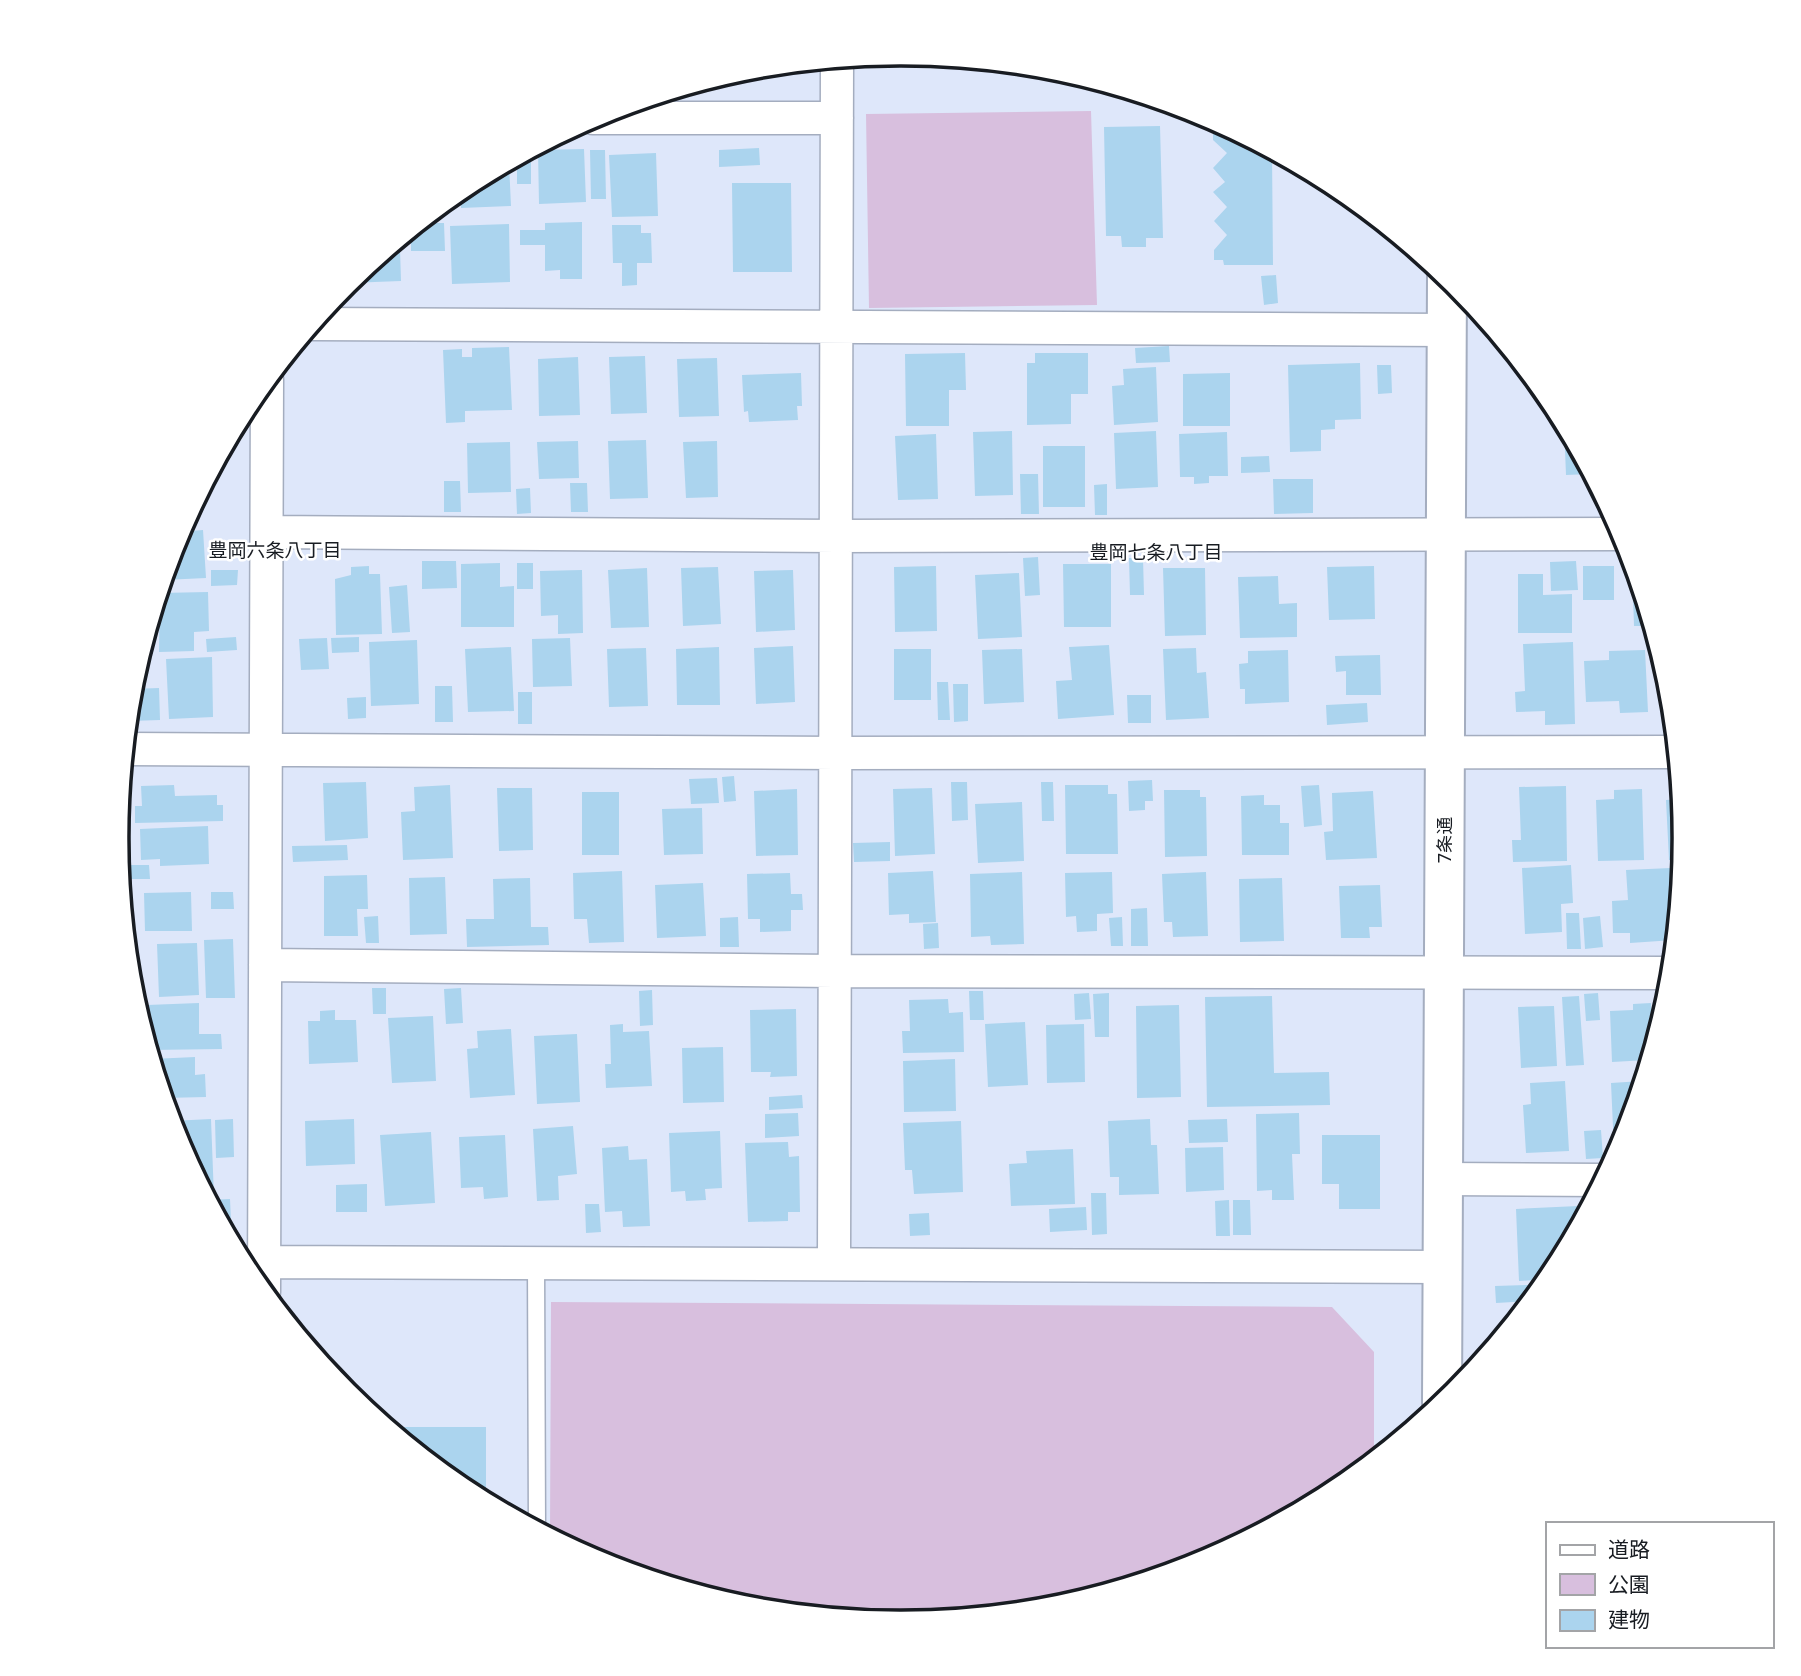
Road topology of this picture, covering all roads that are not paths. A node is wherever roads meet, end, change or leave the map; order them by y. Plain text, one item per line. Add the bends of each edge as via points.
1 (837, 69) edge
2 (624, 118) edge
3 (837, 118) junction
4 (1447, 293) edge
5 (325, 324) edge
6 (836, 325) junction
7 (1447, 330) junction
8 (267, 398) edge
9 (267, 531) junction
10 (1446, 532) junction
11 (1609, 534) edge
12 (835, 536) junction
13 (135, 749) edge
14 (266, 749) junction
15 (1444, 751) junction
16 (1666, 752) edge
17 (835, 753) junction
18 (265, 965) junction
19 (835, 971) junction
20 (1444, 973) junction
21 (1660, 973) edge
22 (1443, 1179) junction
23 (1592, 1180) edge
24 (536, 1262) junction
25 (834, 1262) junction
26 (1443, 1267) junction
27 (264, 1274) edge
28 (266, 1277) edge
29 (1447, 1383) edge
30 (537, 1518) edge

1 - 3 street
2 - 3 street
3 - 6 street
4 - 7 street, 7条通
5 - 6 street
6 - 7 street
6 - 12 street
7 - 10 street, 7条通
8 - 9 street
9 - 12 street
9 - 14 street
10 - 11 street
10 - 12 street
10 - 15 street, 7条通
12 - 17 street
13 - 14 street
14 - 17 street
14 - 18 street
15 - 16 street
15 - 17 street
15 - 20 street, 7条通
17 - 19 street
18 - 19 street
18 - 27 street
19 - 20 street
19 - 25 street
20 - 21 street
20 - 22 street, 7条通
22 - 23 street
22 - 26 street, 7条通
24 - 25 street
24 - 28 street
24 - 30 lane
25 - 26 street
26 - 29 street, 7条通

